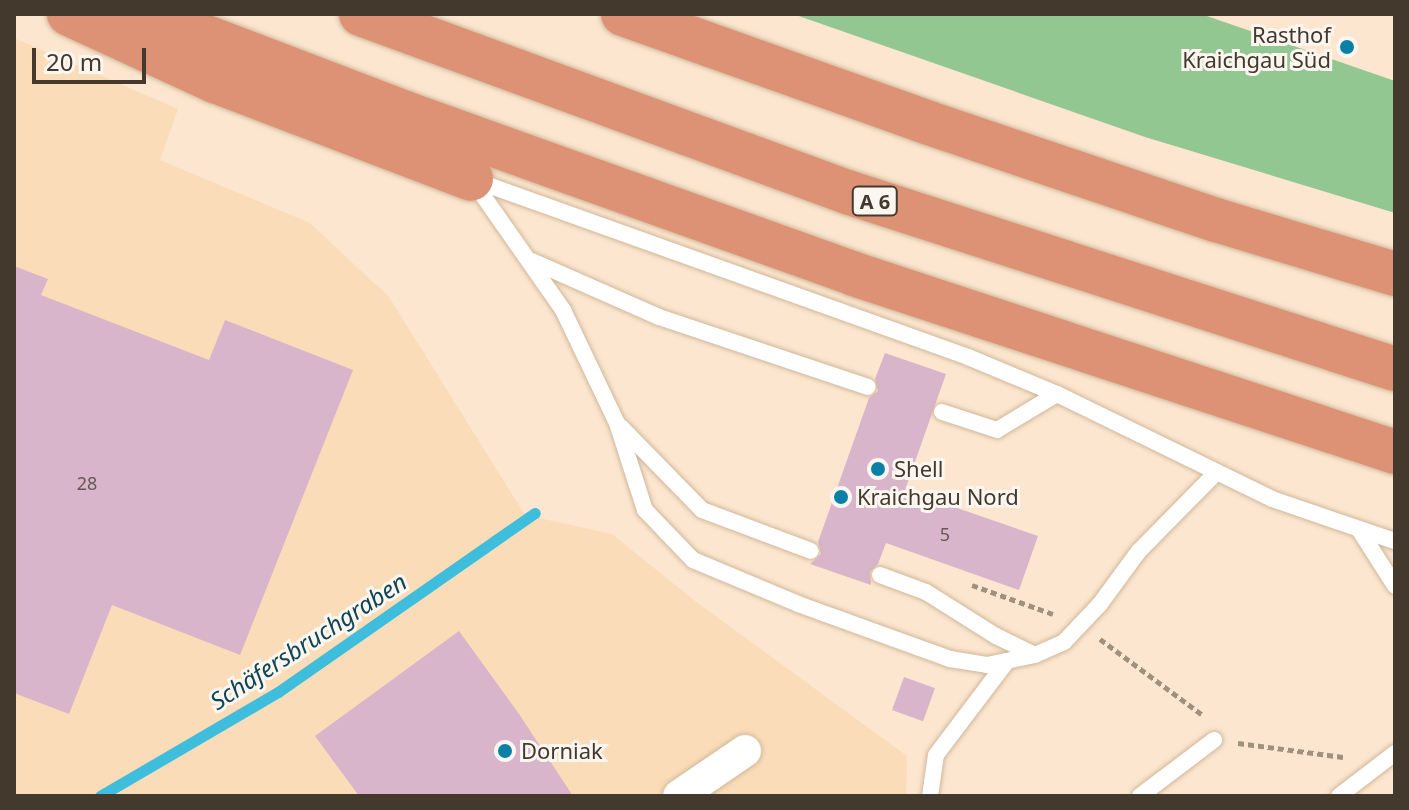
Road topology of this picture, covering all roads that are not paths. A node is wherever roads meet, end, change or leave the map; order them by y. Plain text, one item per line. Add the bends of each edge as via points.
1 (69, 14) edge
2 (146, 14) edge
3 (361, 14) edge
4 (623, 14) edge
5 (471, 179) junction
6 (531, 260) junction
7 (1395, 274) edge
8 (1395, 369) edge
9 (868, 387) dead end
10 (1057, 394) junction
11 (942, 412) dead end
12 (617, 423) junction
13 (1395, 452) edge
14 (1216, 473) junction
15 (1360, 531) junction
16 (1395, 541) edge
17 (811, 551) dead end
18 (880, 575) dead end
19 (1395, 586) edge
20 (1035, 655) junction
21 (1007, 661) junction
22 (1214, 740) road end
23 (745, 751) dead end
24 (1390, 758) edge
25 (679, 796) edge
26 (930, 796) edge
27 (1140, 796) edge
28 (1339, 796) edge

1 - 5 highway via 215,81
2 - 13 highway via 854,274
3 - 8 highway, A 6 via 847,192
4 - 7 highway via 1005,149
5 - 6 lane
5 - 10 lane via 968,357
6 - 9 lane via 659,317
6 - 12 lane via 563,310
10 - 11 lane via 997,430
10 - 14 lane
12 - 17 lane via 702,510
12 - 21 lane via 645,510 693,560 950,659 987,665
14 - 15 lane
14 - 20 lane via 1139,551 1064,642
15 - 16 lane
15 - 19 lane
18 - 20 lane via 926,592
20 - 21 lane
21 - 26 lane via 936,755
22 - 27 lane
23 - 25 street
24 - 28 lane

